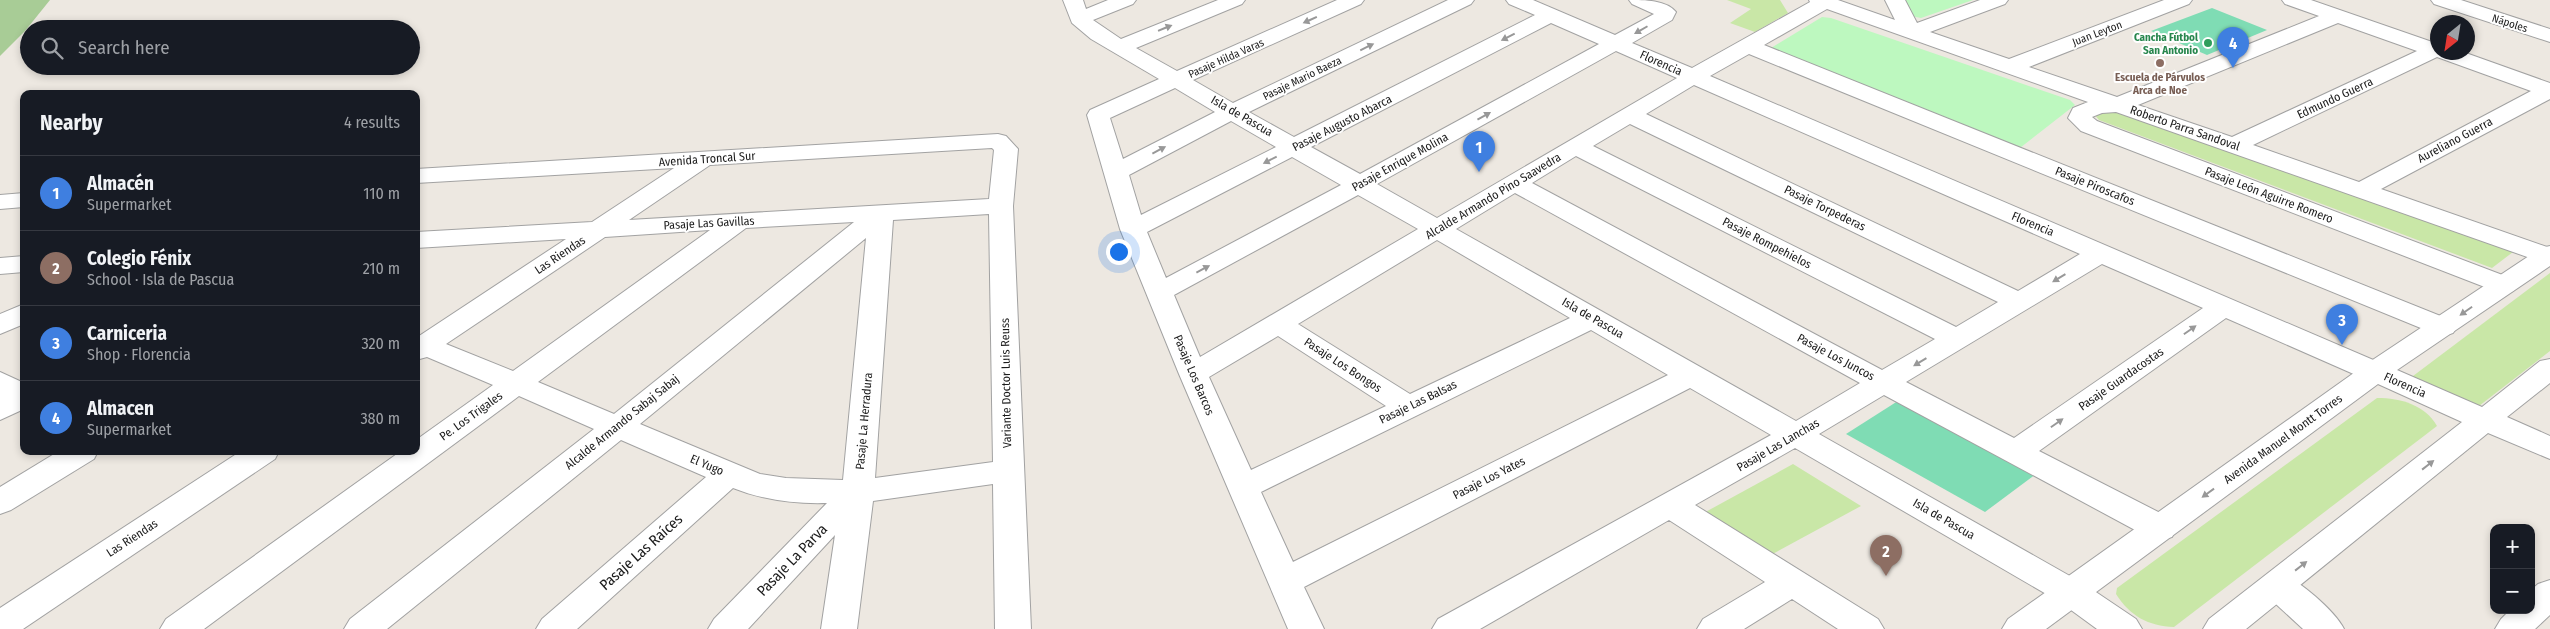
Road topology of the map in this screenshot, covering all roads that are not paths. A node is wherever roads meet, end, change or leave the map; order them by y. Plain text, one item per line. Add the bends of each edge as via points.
1 (1126, 0) edge
2 (1235, 0) edge
3 (1354, 0) edge
4 (1464, 0) edge
5 (1516, 0) edge
6 (1639, 0) edge
7 (1786, 0) edge
8 (1895, 0) edge
9 (1998, 0) edge
10 (2182, 0) edge
11 (2292, 0) edge
12 (2441, 0) edge
13 (1822, 1) edge
14 (1076, 10) edge
15 (1551, 15) junction
16 (2337, 16) junction
17 (1794, 20) junction
18 (1912, 32) junction
19 (2550, 36) edge
20 (1617, 43) junction
21 (1748, 46) junction
22 (1120, 47) junction
23 (2430, 48) edge
24 (2430, 55) edge
25 (2464, 60) edge
26 (2011, 66) junction
27 (1693, 77) junction
28 (1178, 80) junction
29 (2550, 90) edge
30 (2118, 105) junction
31 (1233, 111) junction
32 (1098, 114) joint
33 (1630, 115) junction
34 (998, 141) joint
35 (2234, 145) junction
36 (1576, 146) junction
37 (1296, 147) junction
38 (704, 159) junction
39 (1116, 173) junction
40 (420, 176) edge
41 (1514, 183) junction
42 (1360, 184) junction
43 (2361, 190) junction
44 (20, 200) edge
45 (0, 202) edge
46 (1001, 206) junction
47 (881, 212) junction
48 (740, 221) junction
49 (599, 228) junction
50 (1133, 229) junction
51 (1438, 229) junction
52 (422, 242) edge
53 (2101, 253) junction
54 (2549, 256) edge
55 (20, 264) edge
56 (0, 266) edge
57 (2504, 285) junction
58 (1160, 292) junction
59 (2020, 302) junction
60 (2225, 306) junction
61 (20, 315) edge
62 (1593, 318) junction
63 (1278, 323) junction
64 (0, 326) edge
65 (2443, 327) junction
66 (1957, 339) junction
67 (420, 348) edge
68 (2549, 369) edge
69 (2375, 372) junction
70 (1192, 374) junction
71 (1692, 375) junction
72 (0, 382) edge
73 (516, 383) junction
74 (1884, 383) junction
75 (20, 394) edge
76 (20, 398) edge
77 (1409, 407) junction
78 (0, 410) edge
79 (2486, 420) junction
80 (617, 427) junction
81 (1796, 434) junction
82 (2550, 448) edge
83 (2016, 451) junction
84 (420, 453) edge
85 (76, 455) edge
86 (258, 455) edge
87 (417, 455) edge
88 (1008, 471) junction
89 (728, 474) junction
90 (1243, 487) junction
91 (858, 491) junction
92 (0, 502) edge
93 (1670, 505) junction
94 (2160, 528) junction
95 (1285, 581) junction
96 (1792, 583) junction
97 (2277, 585) junction
98 (2072, 592) junction
99 (2550, 593) edge
100 (0, 626) edge
101 (178, 629) edge
102 (362, 629) edge
103 (554, 629) edge
104 (726, 629) edge
105 (839, 629) edge
106 (1013, 629) edge
107 (1306, 629) edge
108 (1450, 629) edge
109 (1715, 629) edge
110 (1866, 629) edge
111 (2020, 629) edge
112 (2124, 629) edge
113 (2221, 629) edge
114 (2326, 629) edge
115 (2513, 629) edge

1 - 14 street
22 -> 2 street
3 -> 28 street, Pasaje Hilda Varas
31 -> 4 street, Pasaje Mario Baeza
5 - 15 street, Florencia
6 -> 20 street, Pasaje Enrique Molina via 1666,12 1665,16
7 - 17 street
8 - 18 street
9 - 18 street
10 - 26 street, Juan Leyton
11 - 16 street
12 - 19 street, Nápoles
13 - 17 street, Alcalde Armando Pino Saavedra
13 - 18 street, Roberto Parra Sandoval
14 - 22 street, Isla de Pascua via 1086,26
15 - 20 street, Florencia
15 -> 37 street, Pasaje Augusto Abarca
16 - 23 street
16 - 30 street
17 - 21 street, Alcalde Armando Pino Saavedra
18 - 26 street, Roberto Parra Sandoval
20 - 27 street, Florencia
42 -> 20 street, Pasaje Enrique Molina
21 - 27 street, Alcalde Armando Pino Saavedra
21 - 65 street, Pasaje Piroscafos
22 - 28 street, Isla de Pascua
24 - 35 street, Edmundo Guerra
25 - 29 street
26 - 30 street, Roberto Parra Sandoval
27 - 33 street, Alcalde Armando Pino Saavedra
27 - 53 street, Florencia
28 - 31 street, Isla de Pascua
28 - 32 street, Pasaje Hilda Varas
29 - 43 street, Aureliano Guerra
30 - 35 street, Roberto Parra Sandoval
30 - 57 street, Pasaje León Aguirre Romero via 2090,108 2080,113 2079,118 2089,126
31 - 37 street, Isla de Pascua
39 -> 31 street, Pasaje Mario Baeza
32 - 39 street, Pasaje Los Barcos
33 - 36 street, Alcalde Armando Pino Saavedra
33 - 59 street, Pasaje Torpederas
34 - 38 street, Avenida Troncal Sur
34 - 46 street, Variante Doctor Luis Reuss via 1006,149
35 - 43 street, Roberto Parra Sandoval
36 - 41 street, Alcalde Armando Pino Saavedra
36 - 66 street, Pasaje Rompehielos
37 - 42 street, Isla de Pascua
37 -> 50 street, Pasaje Augusto Abarca
38 - 40 street, Avenida Troncal Sur
38 - 49 street, Las Riendas
39 - 50 street, Pasaje Los Barcos
41 - 51 street, Alcalde Armando Pino Saavedra
41 - 74 street, Pasaje Los Juncos
42 - 51 street, Isla de Pascua
58 -> 42 street, Pasaje Enrique Molina
43 - 54 street, Roberto Parra Sandoval
44 - 45 street
46 - 47 street, Pasaje Las Gavillas
46 - 88 street, Variante Doctor Luis Reuss
47 - 48 street, Pasaje Las Gavillas
47 - 80 street, Alcalde Armando Sabaj Sabaj
47 - 91 street, Pasaje La Herradura
48 - 49 street, Pasaje Las Gavillas
48 - 73 street, Pe. Los Trigales
49 - 52 street, Pasaje Las Gavillas
49 - 67 street, Las Riendas
50 - 58 street, Pasaje Los Barcos
51 - 62 street, Isla de Pascua
51 - 63 street, Alcalde Armando Pino Saavedra
53 -> 59 street, Pasaje Las Lanchas
53 - 60 street, Florencia
54 - 57 street, Avenida Manuel Montt Torres
55 - 56 street
57 -> 65 street, Avenida Manuel Montt Torres
58 - 70 street, Pasaje Los Barcos
59 - 66 street, Pasaje Las Lanchas
60 - 69 street, Florencia
83 -> 60 street, Pasaje Guardacostas
61 - 64 street
62 - 71 street, Isla de Pascua
62 - 77 street, Pasaje Las Balsas
63 - 70 street, Alcalde Armando Pino Saavedra
63 - 77 street, Pasaje Los Bongos
65 - 69 street, Avenida Manuel Montt Torres
66 -> 74 street, Pasaje Las Lanchas
67 - 73 street, El Yugo
68 - 79 street
69 - 79 street, Florencia
69 -> 94 street, Avenida Manuel Montt Torres
70 - 90 street, Pasaje Los Barcos
71 - 81 street, Isla de Pascua
71 - 95 street, Pasaje Los Yates
72 - 75 street
73 - 80 street, El Yugo
73 - 84 street, Pe. Los Trigales
74 - 81 street, Pasaje Las Lanchas
74 - 83 street, Pasaje Los Juncos
76 - 78 street
77 - 90 street, Pasaje Las Balsas
79 - 82 street, Florencia
97 -> 79 street
80 - 89 street, El Yugo
80 - 102 street, Alcalde Armando Sabaj Sabaj
81 - 93 street, Pasaje Las Lanchas
81 - 98 street, Isla de Pascua
83 - 94 street, Pasaje Los Juncos
85 - 92 street
86 - 100 street, Las Riendas
87 - 101 street, Pe. Los Trigales
88 - 91 street, El Yugo
88 - 106 street, Variante Doctor Luis Reuss
89 - 91 street, El Yugo via 758,485
89 - 103 street, Pasaje Las Raíces
90 - 95 street, Pasaje Los Barcos
91 - 104 street, Pasaje La Parva
91 - 105 street, Pasaje La Herradura
93 - 96 street
93 - 108 street, Pasaje Las Lanchas
94 - 98 street, Avenida Manuel Montt Torres
95 - 107 street, Pasaje Los Barcos
96 - 109 street
96 - 110 street
97 - 113 street
97 - 114 street
98 - 111 street, Avenida Manuel Montt Torres
98 - 112 street, Isla de Pascua
99 - 115 street

